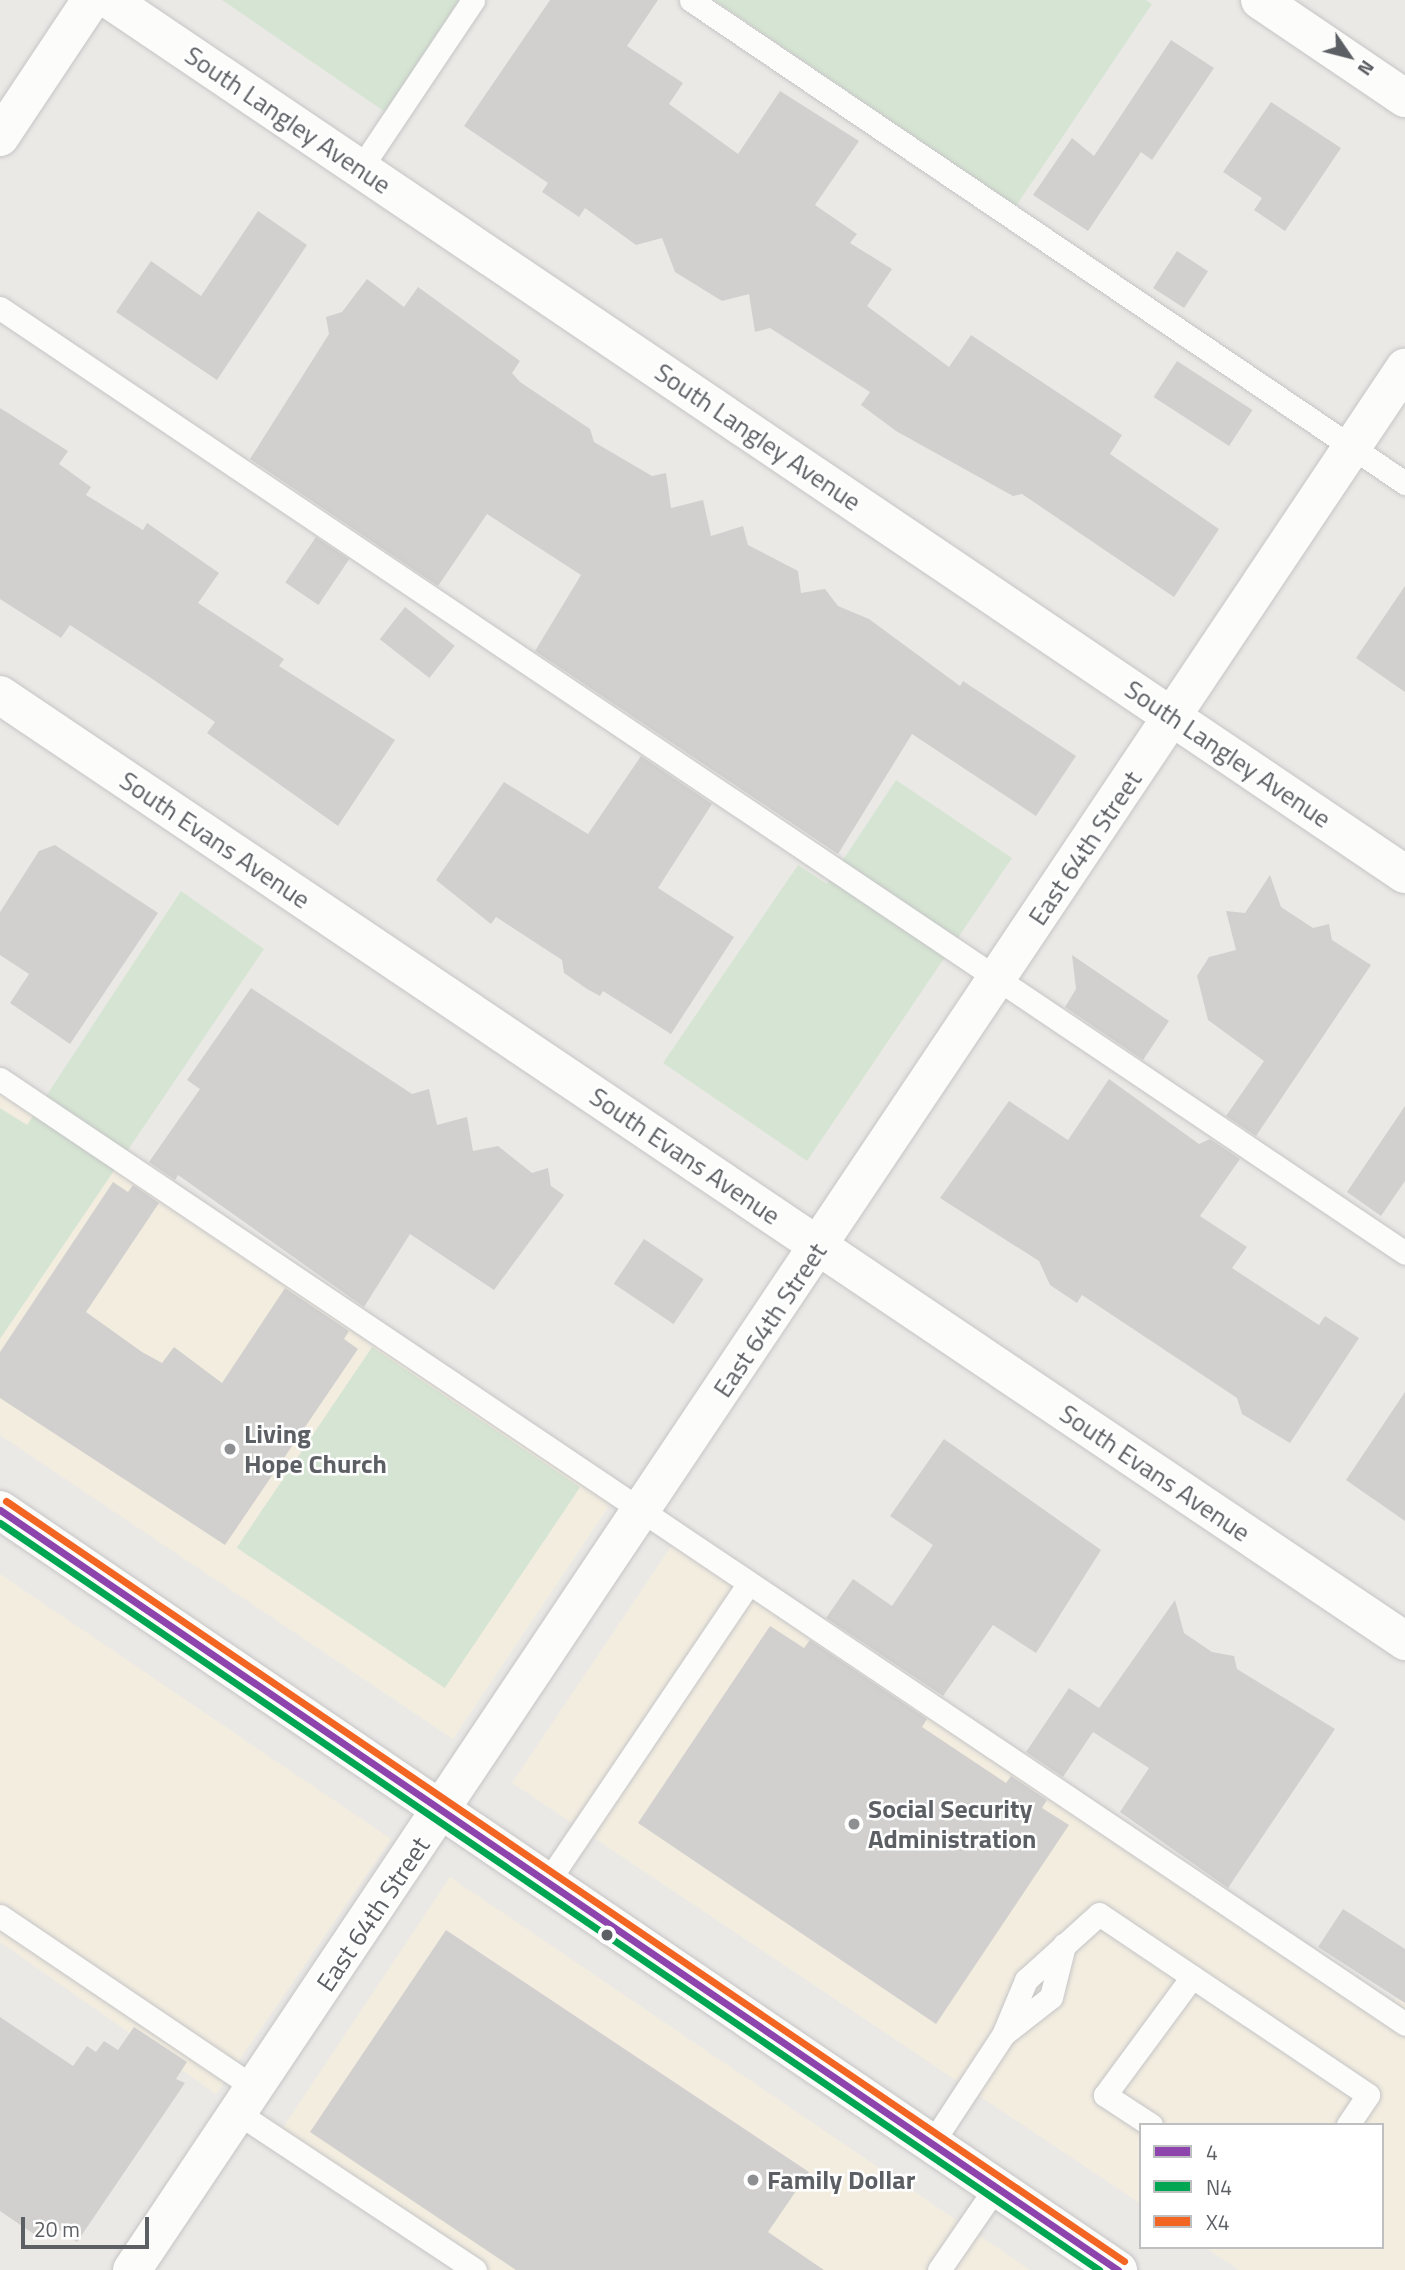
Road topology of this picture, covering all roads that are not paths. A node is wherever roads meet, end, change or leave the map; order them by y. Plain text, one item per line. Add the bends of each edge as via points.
1 (91, 0) edge
2 (110, 0) edge
3 (473, 0) edge
4 (691, 0) edge
5 (1260, 0) edge
6 (1405, 98) edge
7 (0, 137) edge
8 (360, 169) junction
9 (0, 308) edge
10 (1405, 368) edge
11 (1352, 447) junction
12 (1405, 483) edge
13 (0, 695) edge
14 (1172, 717) junction
15 (1405, 874) edge
16 (997, 979) junction
17 (0, 1079) edge
18 (819, 1246) junction
19 (1405, 1254) edge
20 (0, 1510) edge
21 (643, 1511) junction
22 (749, 1583) junction
23 (1405, 1641) edge
24 (443, 1810) junction
25 (548, 1881) junction
26 (0, 1916) edge
27 (1192, 1977) junction
28 (1405, 2024) edge
29 (247, 2101) junction
30 (1148, 2123) edge
31 (1349, 2123) edge
32 (932, 2143) junction
33 (996, 2187) junction
34 (132, 2270) edge
35 (475, 2270) edge
36 (939, 2270) edge
37 (1118, 2270) edge

1 - 7 street
2 - 8 street, South Langley Avenue
3 - 8 lane
4 - 11 lane
5 - 6 street
8 - 14 street, South Langley Avenue
9 - 16 lane
10 - 11 street, East 64th Street
11 - 12 lane
11 - 14 street, East 64th Street
13 - 18 street, South Evans Avenue
14 - 15 street, South Langley Avenue
14 - 16 street, East 64th Street
16 - 18 street, East 64th Street
16 - 19 lane
17 - 21 lane
18 - 21 street, East 64th Street
18 - 23 street, South Evans Avenue
20 - 24 street
21 - 22 lane
21 - 24 street, East 64th Street
22 - 25 lane
22 - 28 lane
24 - 25 street
24 - 29 street, East 64th Street
25 - 32 street
26 - 29 lane
27 - 30 lane via 1105,2095
27 - 31 lane via 1368,2095
27 - 32 lane via 1099,1914 1064,1945 1051,1997 1003,2035
29 - 34 street, East 64th Street
29 - 35 lane
32 - 33 street
33 - 36 lane
33 - 37 street

